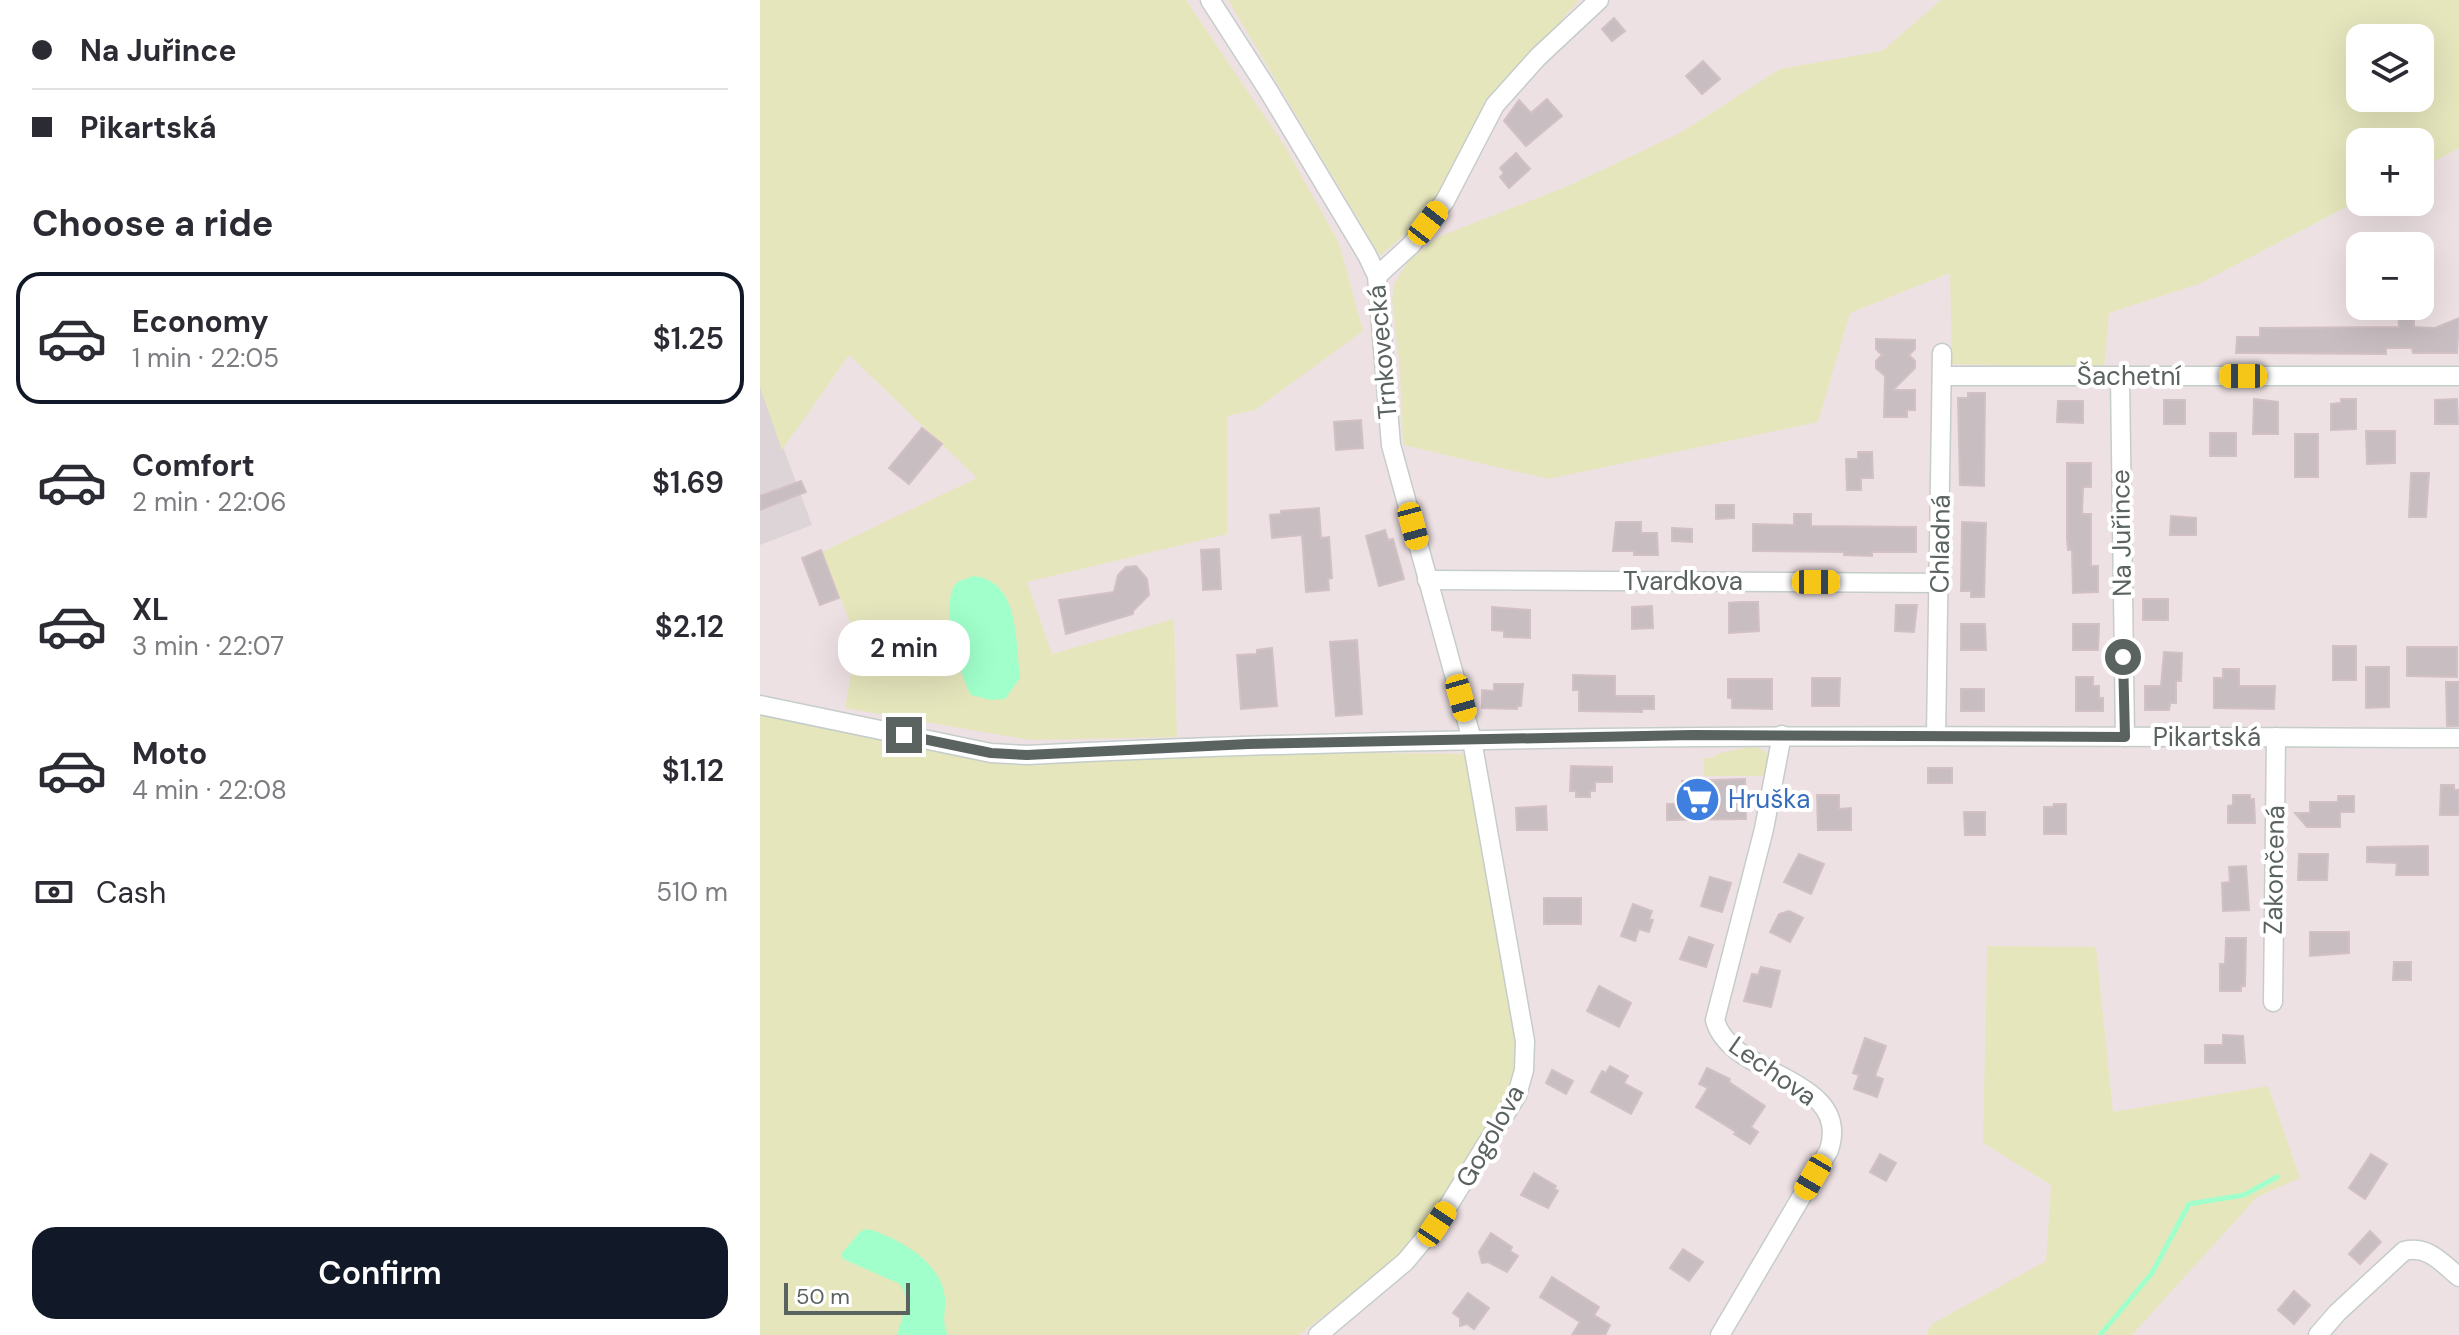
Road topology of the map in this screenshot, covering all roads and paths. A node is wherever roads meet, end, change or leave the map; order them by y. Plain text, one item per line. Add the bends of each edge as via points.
1 (1210, 0) edge
2 (1599, 0) edge
3 (1377, 276) junction
4 (1942, 353) dead end
5 (1942, 376) junction
6 (2459, 376) edge
7 (2120, 377) junction
8 (1427, 580) junction
9 (1939, 583) junction
10 (760, 705) edge
11 (1782, 735) junction
12 (1936, 736) junction
13 (2125, 737) junction
14 (2276, 737) junction
15 (2459, 738) edge
16 (1472, 740) junction
17 (2273, 1002) dead end
18 (2459, 1277) edge
19 (1318, 1335) edge
20 (1720, 1335) edge
21 (2318, 1335) edge

1 - 3 street, Trnkovecká
2 - 3 street via 1495,105 1445,201 1411,245
3 - 8 street, Trnkovecká via 1391,445
4 - 5 street, Chladná
5 - 7 street, Šachetní
5 - 9 street, Chladná
6 - 7 street, Šachetní
7 - 13 street, Na Juřince
8 - 9 street, Tvardkova
8 - 16 street, Trnkovecká
9 - 12 street, Chladná
10 - 16 street, Pikartská via 991,753
11 - 12 street, Pikartská
11 - 16 street, Pikartská
11 - 20 street, Lechova via 1715,1020 1734,1047 1820,1102 1831,1119 1833,1139
12 - 13 street, Pikartská
13 - 14 street, Pikartská
14 - 15 street, Pikartská
14 - 17 street, Zakončená
16 - 19 street, Gogolova via 1524,1027 1522,1083 1424,1242
18 - 21 street via 2432,1254 2416,1248 2404,1251

